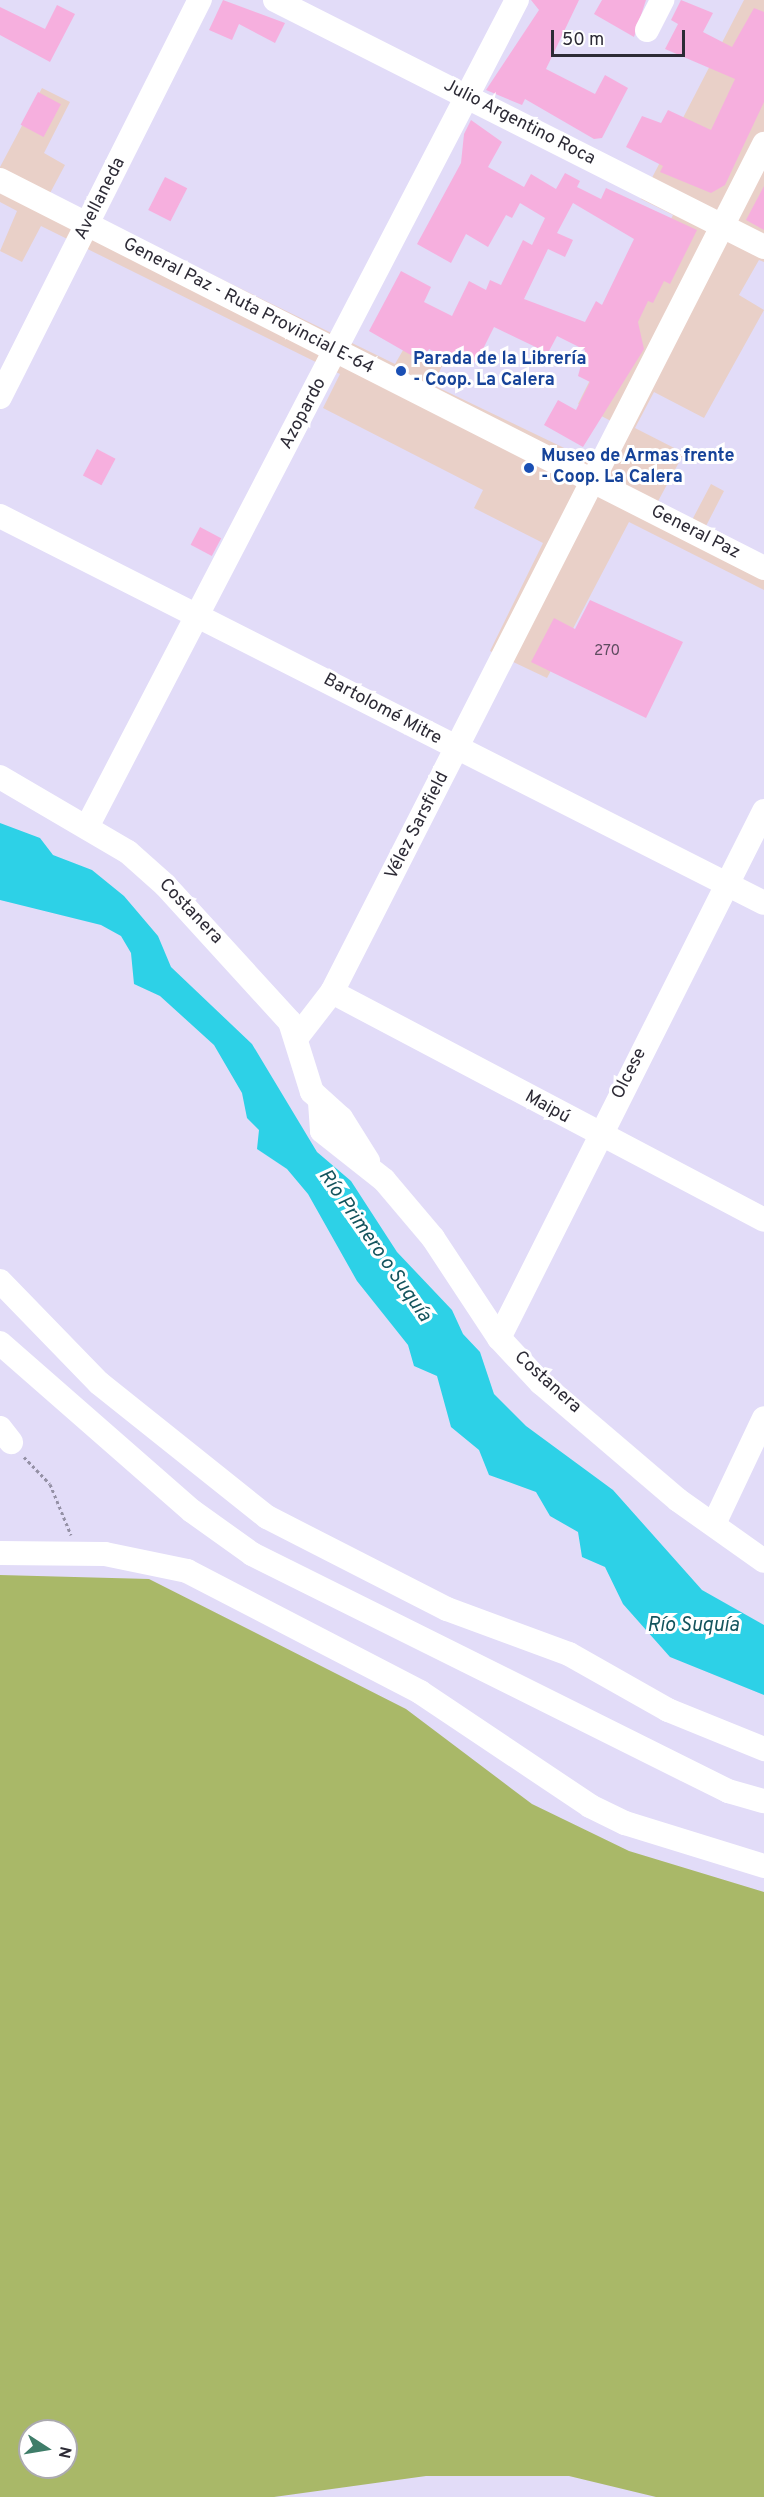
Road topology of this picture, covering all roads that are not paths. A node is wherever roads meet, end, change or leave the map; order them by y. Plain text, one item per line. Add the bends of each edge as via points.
1 (200, 0) edge
2 (275, 0) edge
3 (517, 0) edge
4 (663, 0) edge
5 (647, 30) dead end
6 (468, 98) junction
7 (764, 144) edge
8 (0, 180) edge
9 (88, 225) junction
10 (722, 225) junction
11 (764, 246) edge
12 (337, 351) junction
13 (0, 397) edge
14 (593, 481) junction
15 (0, 516) edge
16 (764, 568) edge
17 (200, 614) junction
18 (458, 749) junction
19 (0, 777) edge
20 (764, 811) edge
21 (87, 826) junction
22 (727, 884) junction
23 (764, 903) edge
24 (332, 992) junction
25 (298, 1036) junction
26 (598, 1137) junction
27 (764, 1220) edge
28 (0, 1281) edge
29 (499, 1338) junction
30 (0, 1343) edge
31 (764, 1418) edge
32 (714, 1524) junction
33 (0, 1553) edge
34 (764, 1561) edge
35 (764, 1749) edge
36 (764, 1801) edge
37 (764, 1866) edge

1 - 9 street, Avellaneda
2 - 6 street, Julio Argentino Roca
3 - 6 street, Azopardo
4 - 5 street
6 - 10 street, Julio Argentino Roca
6 - 12 street, Azopardo
7 - 10 street, Vélez Sarsfield
8 - 9 street, General Paz - Ruta Provincial E-64
9 - 12 street, General Paz - Ruta Provincial E-64
9 - 13 street, Avellaneda
10 - 11 street, Julio Argentino Roca
10 - 14 street, Vélez Sarsfield
12 - 14 street, General Paz - Ruta Provincial E-64
12 - 17 street, Azopardo
14 - 16 street, General Paz
14 - 18 street, Vélez Sarsfield
15 - 17 street, Bartolomé Mitre
17 - 18 street, Bartolomé Mitre
17 - 21 street, Azopardo
18 - 22 street, Bartolomé Mitre
18 - 24 street, Vélez Sarsfield
19 - 21 street, Costanera
20 - 22 street, Olcese
21 - 25 street, Costanera via 128,852 165,885
22 - 23 street, Bartolomé Mitre
22 - 26 street, Olcese
24 - 25 street, Vélez Sarsfield
24 - 26 street, Maipú
25 - 29 street, Costanera via 306,1076 320,1102 322,1131 370,1166 433,1238
26 - 27 street, Maipú
26 - 29 street, Olcese
28 - 35 street via 99,1383 267,1517 447,1609 569,1654 668,1710
29 - 32 street, Costanera via 541,1383 678,1500
30 - 36 street via 192,1510 252,1554 728,1791
31 - 32 street
32 - 34 street, Costanera
33 - 37 street via 75,1552 188,1570 420,1692 590,1806 625,1823

